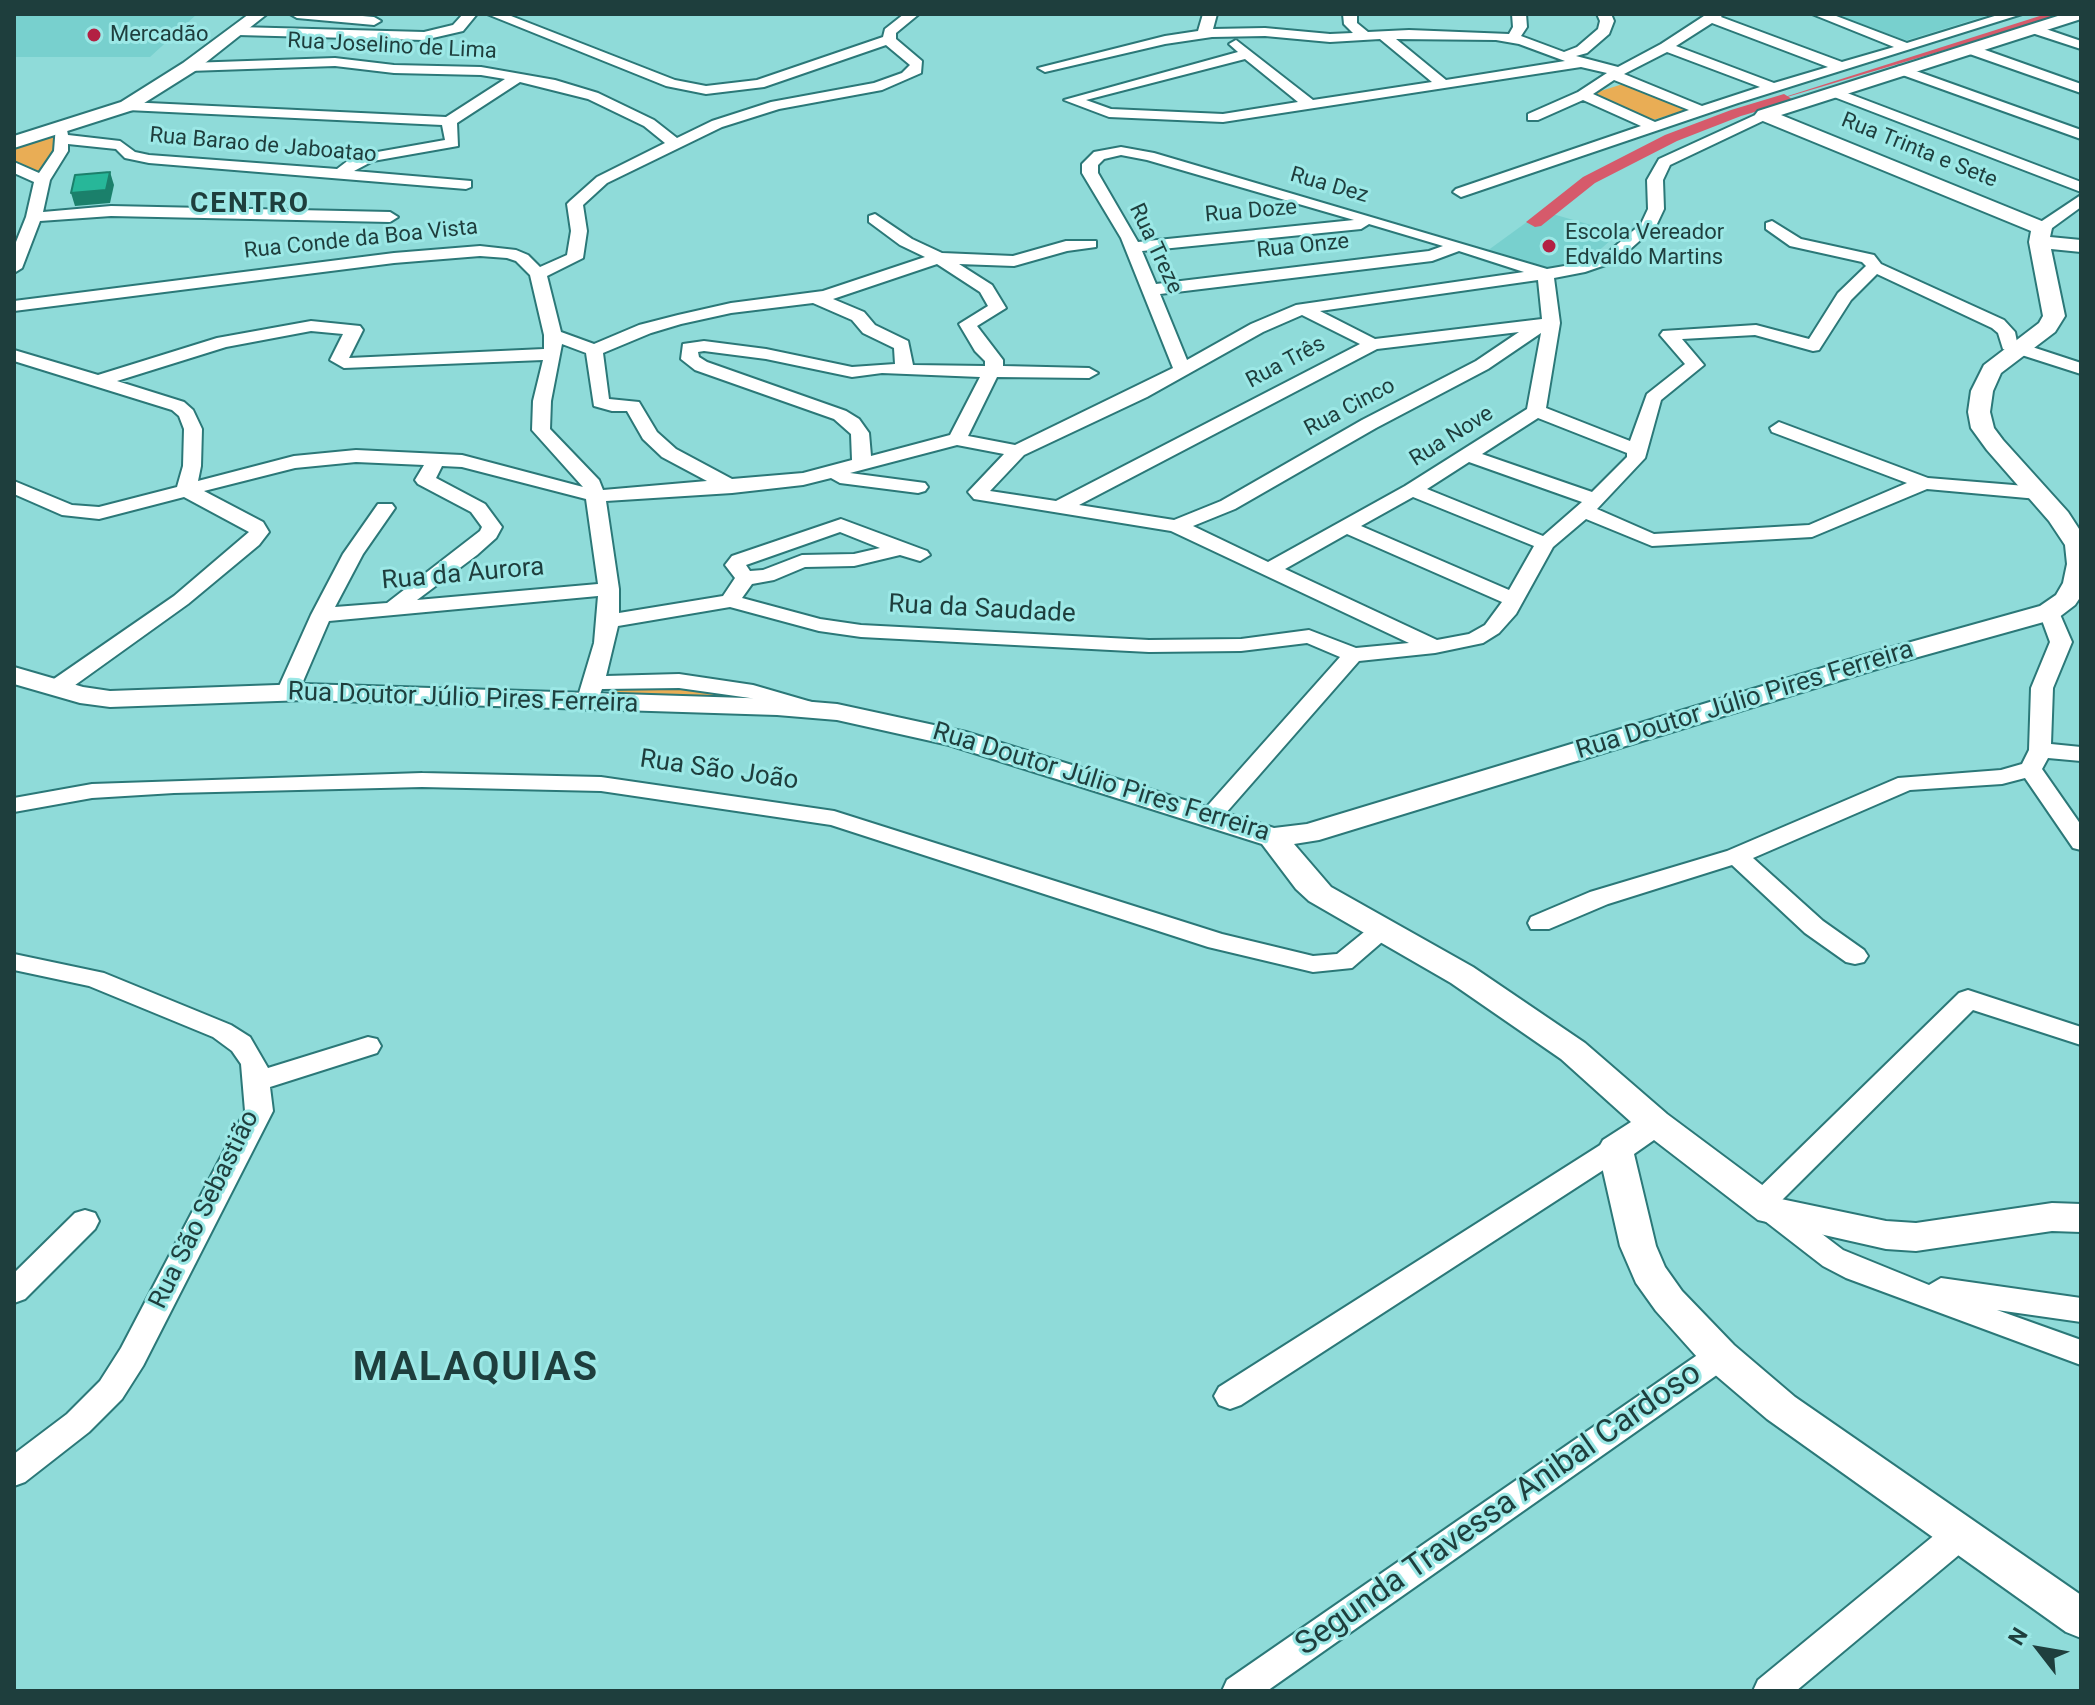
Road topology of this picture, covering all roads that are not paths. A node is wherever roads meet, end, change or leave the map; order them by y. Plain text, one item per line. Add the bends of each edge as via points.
1 (259, 14) edge
2 (297, 14) edge
3 (470, 14) edge
4 (494, 14) edge
5 (912, 14) edge
6 (1210, 14) edge
7 (1350, 14) edge
8 (1519, 14) edge
9 (1604, 14) edge
10 (1819, 14) edge
11 (2015, 14) edge
12 (2081, 14) edge
13 (1714, 16) edge
14 (422, 26) dead end
15 (2034, 29) junction
16 (238, 31) junction
17 (1215, 33) junction
18 (1382, 34) junction
19 (1365, 36) junction
20 (1513, 38) junction
21 (889, 39) junction
22 (2081, 45) edge
23 (1666, 47) junction
24 (1907, 47) junction
25 (1969, 49) junction
26 (1247, 54) junction
27 (1564, 56) junction
28 (1581, 63) junction
29 (189, 67) junction
30 (1842, 67) junction
31 (1045, 68) dead end
32 (1902, 70) junction
33 (1617, 73) junction
34 (518, 77) junction
35 (1444, 85) junction
36 (1775, 88) junction
37 (2081, 89) edge
38 (1834, 92) junction
39 (1583, 95) junction
40 (1310, 105) junction
41 (127, 106) junction
42 (1703, 111) junction
43 (1764, 115) junction
44 (1533, 117) dead end
45 (449, 121) junction
46 (1655, 127) junction
47 (62, 134) junction
48 (2081, 135) edge
49 (14, 142) edge
50 (674, 143) junction
51 (1099, 155) joint
52 (14, 167) edge
53 (341, 174) junction
54 (42, 180) junction
55 (466, 184) dead end
56 (2081, 187) edge
57 (1461, 192) dead end
58 (2081, 200) edge
59 (34, 217) junction
60 (390, 217) dead end
61 (875, 219) dead end
62 (1374, 222) junction
63 (1772, 226) dead end
64 (2040, 235) junction
65 (1878, 239) dead end
66 (1090, 244) dead end
67 (1458, 245) junction
68 (2081, 246) edge
69 (1132, 247) junction
70 (939, 258) junction
71 (1871, 262) junction
72 (14, 268) edge
73 (1545, 273) junction
74 (538, 274) junction
75 (1152, 290) junction
76 (817, 298) junction
77 (14, 306) edge
78 (1302, 309) junction
79 (1547, 323) junction
80 (1373, 344) junction
81 (553, 345) junction
82 (2020, 348) junction
83 (594, 350) junction
84 (14, 355) edge
85 (1182, 369) junction
86 (2081, 369) edge
87 (905, 370) junction
88 (993, 371) junction
89 (1089, 373) dead end
90 (102, 380) junction
91 (1536, 411) junction
92 (1779, 428) dead end
93 (957, 439) junction
94 (1636, 450) junction
95 (1017, 451) junction
96 (1467, 455) junction
97 (437, 458) junction
98 (862, 465) junction
99 (821, 474) junction
100 (1925, 483) junction
101 (14, 487) edge
102 (732, 487) junction
103 (918, 487) dead end
104 (186, 490) junction
105 (1412, 490) junction
106 (2038, 493) junction
107 (596, 496) junction
108 (1062, 506) junction
109 (1589, 506) junction
110 (385, 508) dead end
111 (1176, 526) junction
112 (1346, 527) junction
113 (1545, 544) junction
114 (2079, 545) edge
115 (1270, 569) junction
116 (745, 578) junction
117 (609, 589) junction
118 (1514, 600) junction
119 (730, 601) junction
120 (390, 610) junction
121 (2049, 612) junction
122 (321, 615) junction
123 (608, 621) junction
124 (1435, 647) junction
125 (1353, 655) junction
126 (14, 675) edge
127 (56, 688) junction
128 (287, 693) junction
129 (591, 693) junction
130 (2081, 754) edge
131 (2036, 760) junction
132 (14, 805) edge
133 (1210, 817) junction
134 (1273, 837) junction
135 (2081, 843) edge
136 (1736, 856) junction
137 (1540, 923) dead end
138 (1383, 930) junction
139 (1855, 956) dead end
140 (14, 962) edge
141 (2081, 1036) edge
142 (368, 1046) dead end
143 (254, 1082) junction
144 (1655, 1123) junction
145 (1615, 1149) junction
146 (1766, 1207) junction
147 (2081, 1218) edge
148 (85, 1221) dead end
149 (1899, 1284) junction
150 (14, 1291) edge
151 (2081, 1310) edge
152 (2081, 1353) edge
153 (1720, 1356) junction
154 (1230, 1396) dead end
155 (14, 1472) edge
156 (1960, 1534) junction
157 (2081, 1619) edge
158 (1789, 1686) edge
159 (1239, 1691) edge

1 - 16 street
2 - 14 street
3 - 16 street via 458,28 424,36
4 - 21 street via 671,83 706,90 759,84
5 - 21 street via 890,32
6 - 17 street
7 - 19 street via 1351,24
8 - 20 street via 1520,27
9 - 27 street via 1604,31 1582,50
10 - 24 street
11 - 24 street
12 - 15 street
13 - 23 street
13 - 30 street
15 - 22 street
15 - 25 street
16 - 29 street
17 - 19 street
17 - 26 street
17 - 31 street
18 - 19 street
18 - 20 street via 1408,29 1479,40
18 - 35 street
20 - 27 street
21 - 50 street via 917,64 907,76 877,87 776,105
23 - 33 street
23 - 36 street
24 - 30 street
25 - 32 street
25 - 37 street
26 - 40 street
26 - 40 street via 1071,100 1109,113 1208,118
27 - 28 street
28 - 33 street
28 - 35 street
29 - 34 street, Rua Joselino de Lima via 335,62
29 - 41 street
30 - 36 street
32 - 38 street
32 - 48 street
33 - 39 street
33 - 42 street
34 - 45 street
34 - 50 street, Rua Joselino de Lima via 593,96 649,123
35 - 40 street
36 - 42 street
38 - 43 street
38 - 56 street
39 - 44 street
39 - 46 street
41 - 45 street
41 - 47 street
42 - 46 street
43 - 64 street, Rua Trinta e Sete
43 - 73 street via 1664,162 1655,180 1656,209 1648,226 1611,258
45 - 53 street via 453,143 371,157
46 - 57 street
47 - 49 street
47 - 53 street, Rua Barao de Jaboatao via 120,145 130,155 149,159
47 - 54 street via 55,162
50 - 74 street via 590,188 573,209 579,231 577,254
51 - 62 street, Rua Dez via 1121,151 1149,156
51 - 69 street, Rua Treze via 1090,164 1090,173
52 - 54 street
53 - 55 street, Rua Barao de Jaboatao
54 - 59 street
58 - 64 street
59 - 60 street via 103,211
59 - 72 street
61 - 70 street
62 - 67 street, Rua Dez
62 - 69 street, Rua Doze
63 - 71 street via 1796,243
64 - 68 street, Rua Trinta e Sete
64 - 82 street via 2054,316
65 - 71 street
66 - 70 street via 1014,261
67 - 73 street, Rua Dez
67 - 75 street, Rua Onze via 1432,256
69 - 75 street, Rua Treze
70 - 76 street
70 - 88 street via 986,289 998,308 968,328 994,360
71 - 82 street via 1998,324 2008,343
71 - 94 street via 1813,346 1756,330 1669,335 1695,365 1653,398
73 - 78 street
73 - 79 street
74 - 77 street, Rua Conde da Boa Vista via 522,258 480,251
74 - 81 street
75 - 85 street, Rua Treze
76 - 83 street via 760,304 645,329
76 - 87 street via 858,316 869,329 902,345
78 - 80 street
78 - 85 street
79 - 80 street, Rua Três
79 - 91 street
79 - 111 street, Rua Cinco via 1482,365 1228,505
80 - 108 street, Rua Três
81 - 83 street
81 - 90 street via 344,363 339,360 354,330 311,326 223,342
81 - 107 street via 541,430 592,484
82 - 86 street
82 - 106 street via 1992,370 1979,412 1995,445
83 - 102 street via 600,402 633,406 650,435 669,453
84 - 90 street
85 - 95 street
87 - 88 street
87 - 98 street via 852,372 766,354 689,348 690,359 701,366 852,423 860,433
88 - 89 street
88 - 93 street
90 - 104 street via 164,399 187,414 193,429
91 - 94 street
91 - 96 street, Rua Nove
92 - 100 street
93 - 95 street
93 - 98 street
94 - 109 street via 1636,458
95 - 108 street via 979,494
96 - 105 street, Rua Nove
96 - 109 street
97 - 104 street via 320,457
97 - 107 street via 495,467
97 - 120 street via 425,480 478,508 492,527 470,551
98 - 99 street
99 - 102 street
99 - 103 street
100 - 106 street
100 - 109 street via 1820,528 1788,533 1652,540
101 - 104 street via 83,514
102 - 107 street
104 - 127 street via 259,532 160,616
105 - 112 street, Rua Nove
105 - 113 street
106 - 114 street
107 - 117 street
108 - 111 street
109 - 113 street
110 - 122 street
111 - 115 street
112 - 115 street, Rua Nove
112 - 118 street
113 - 118 street
114 - 121 street via 2076,583 2066,600
115 - 124 street
116 - 116 street via 767,576 802,561 911,552 841,525 739,560 735,565
116 - 119 street
117 - 120 street, Rua da Aurora
117 - 123 street
118 - 124 street via 1492,629 1476,639
119 - 123 street, Rua da Saudade
119 - 125 street, Rua da Saudade via 861,631 1149,646 1241,645 1309,636
120 - 122 street, Rua da Aurora
121 - 131 street via 2061,639 2042,688
121 - 134 street, Rua Doutor Júlio Pires Ferreira via 1309,833
122 - 128 street
123 - 129 street
124 - 125 street
125 - 133 street
126 - 127 street, Rua Doutor Júlio Pires Ferreira
127 - 128 street, Rua Doutor Júlio Pires Ferreira via 110,699
128 - 129 street, Rua Doutor Júlio Pires Ferreira
129 - 133 street, Rua Doutor Júlio Pires Ferreira via 810,709 956,738
130 - 131 street
131 - 135 street
131 - 136 street via 2002,777 1906,783
132 - 138 street, Rua São João via 92,791 174,786 422,780 601,784 834,818 1203,937 1313,964 1343,962
133 - 134 street, Rua Doutor Júlio Pires Ferreira
134 - 138 street via 1320,894
136 - 137 street via 1599,898
136 - 139 street via 1814,927
138 - 144 street via 1462,975 1573,1051
140 - 143 street, Rua São Sebastião via 95,979 222,1031 241,1044 254,1063
141 - 146 street via 1968,999
142 - 143 street
143 - 155 street, Rua São Sebastião via 259,1111 132,1357 111,1390 78,1423
144 - 145 street
144 - 146 street
145 - 153 street via 1649,1273
145 - 154 street
146 - 147 street via 1916,1237 2052,1217
146 - 149 street via 1833,1258
148 - 150 street
149 - 151 street
149 - 152 street
153 - 156 street via 1781,1408
153 - 159 street, Segunda Travessa Anibal Cardoso
156 - 157 street
156 - 158 street

